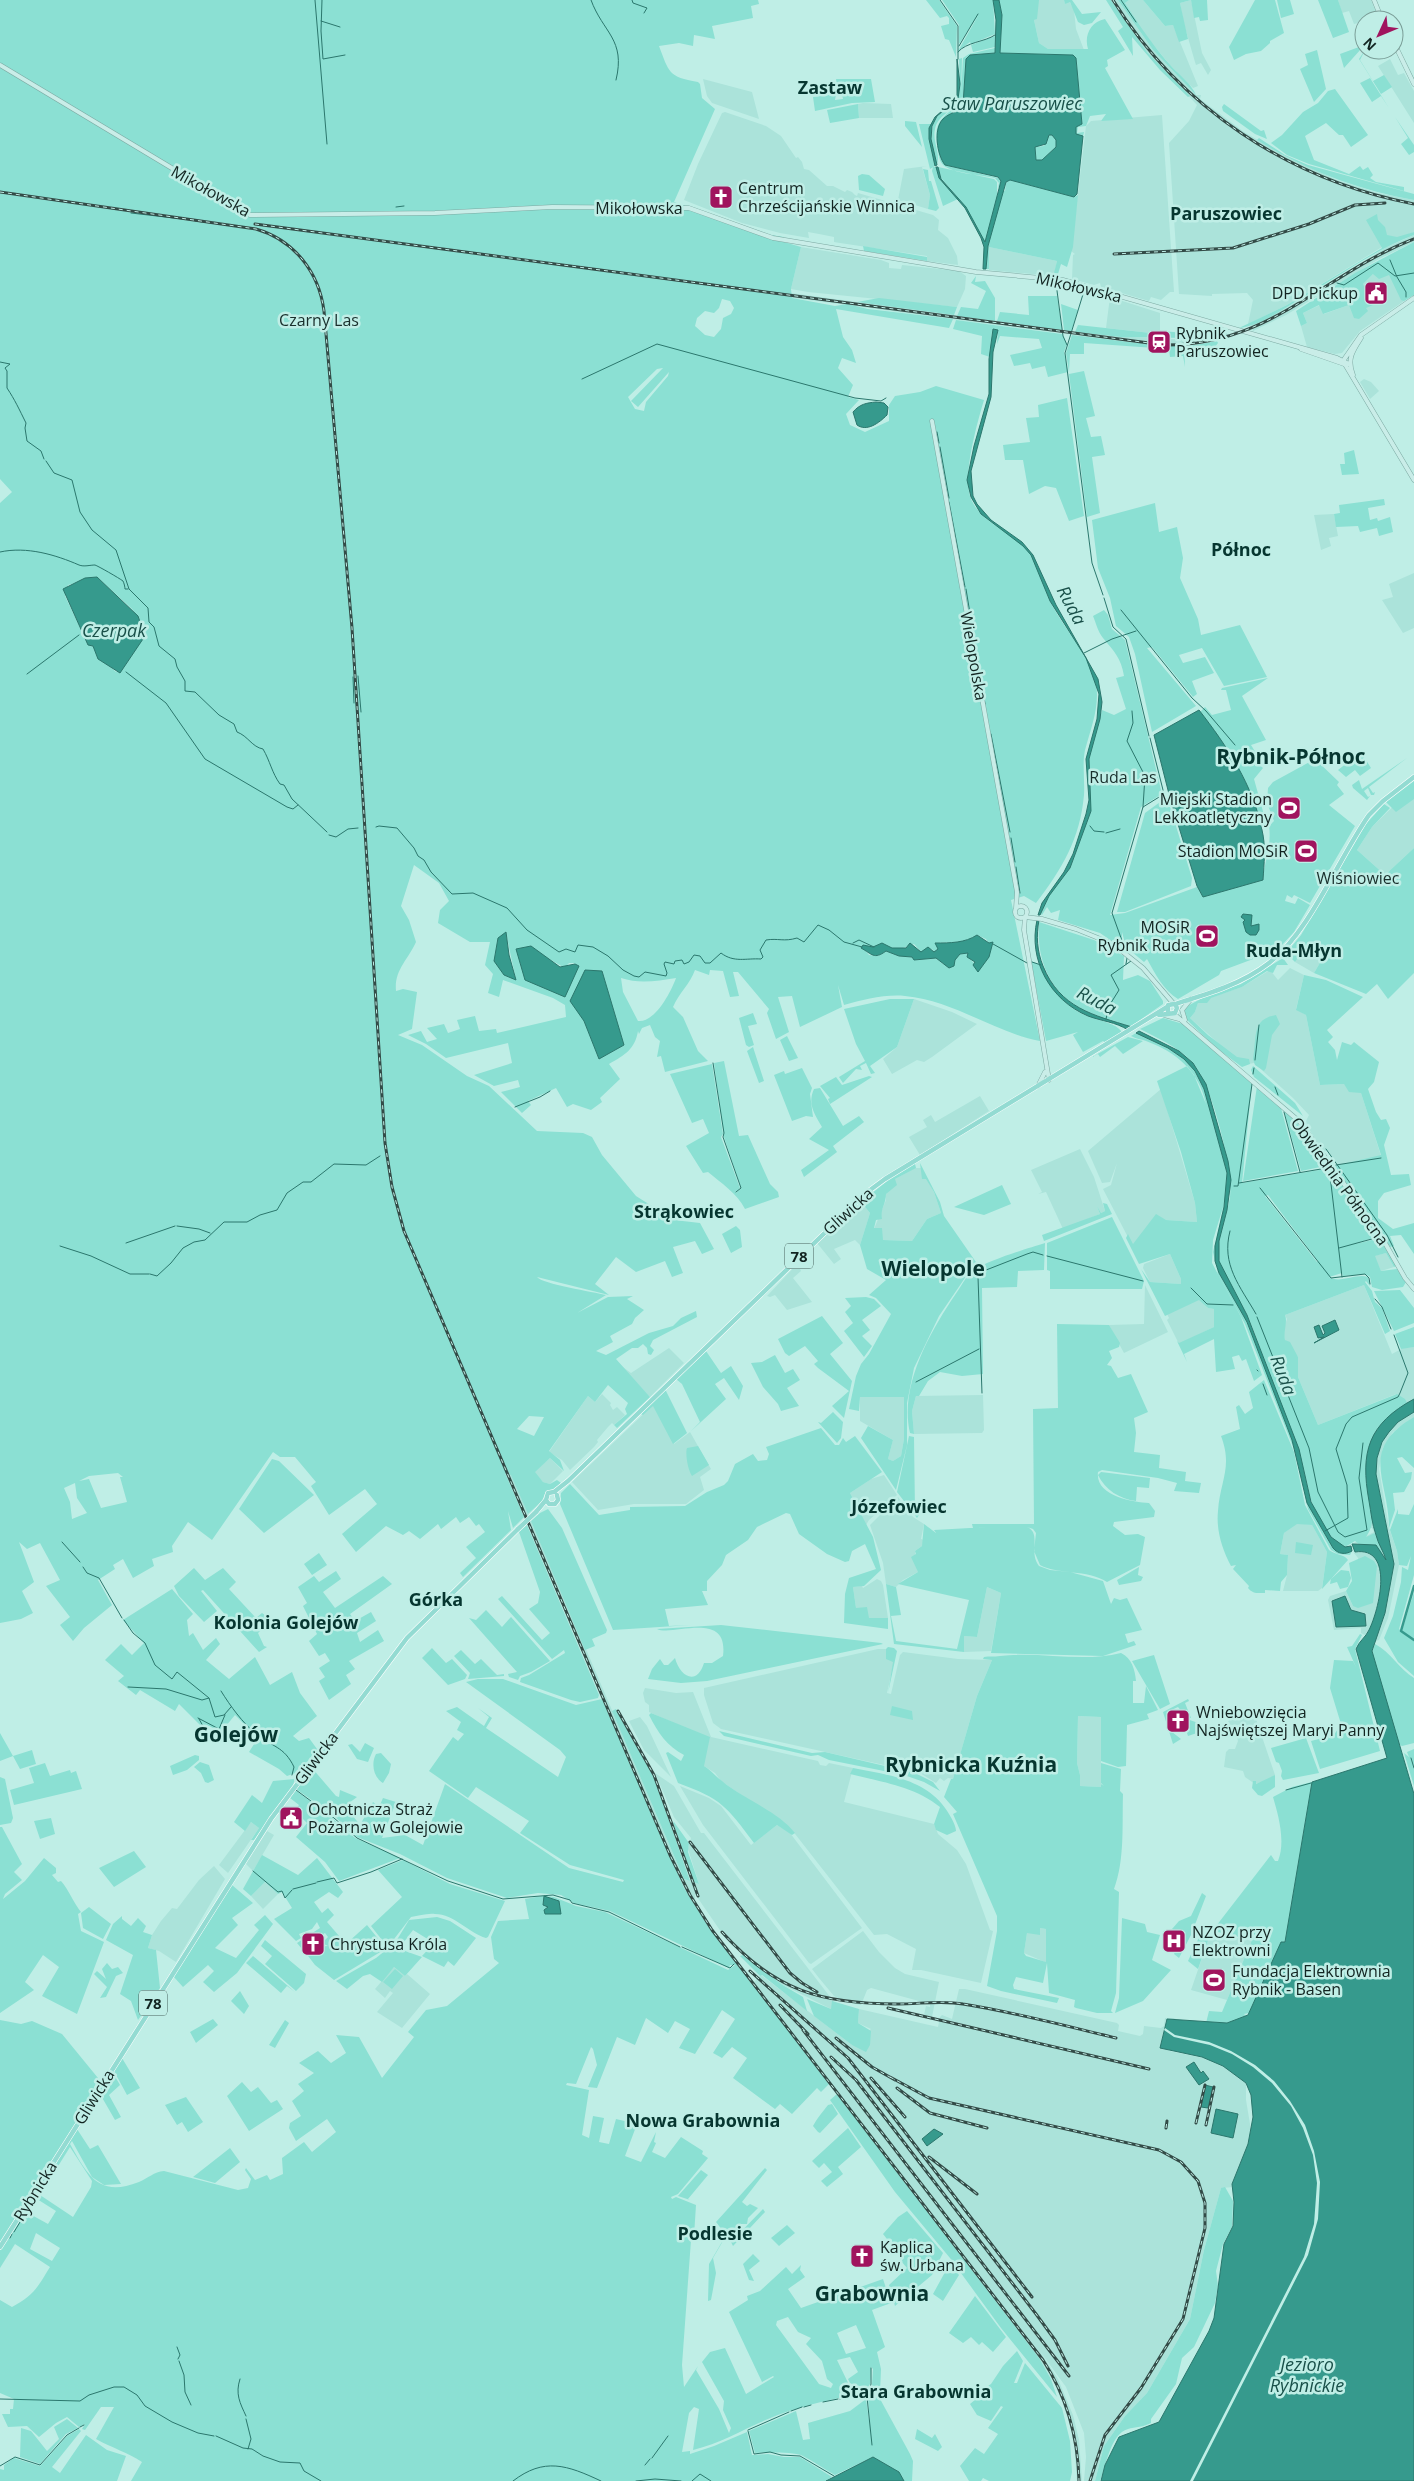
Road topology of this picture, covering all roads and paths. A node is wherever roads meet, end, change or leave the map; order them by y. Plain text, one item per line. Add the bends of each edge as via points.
1 (1402, 60) edge
2 (0, 65) edge
3 (1414, 84) edge
4 (1414, 298) edge
5 (1346, 363) junction
6 (932, 420) dead end
7 (1414, 480) edge
8 (1414, 777) edge
9 (1017, 892) junction
10 (1016, 908) junction
11 (1025, 909) junction
12 (1024, 917) junction
13 (1035, 917) junction
14 (1018, 918) junction
15 (1024, 930) junction
16 (1162, 992) junction
17 (1166, 996) junction
18 (1191, 999) junction
19 (1172, 1008) junction
20 (1160, 1014) junction
21 (1154, 1017) junction
22 (1187, 1024) junction
23 (1047, 1072) junction
24 (1056, 1076) junction
25 (1049, 1080) junction
26 (1036, 1088) junction
27 (1414, 1289) edge
28 (556, 1493) junction
29 (547, 1502) junction
30 (70, 2136) joint
31 (0, 2247) edge

1 - 3 main road
2 - 5 main road, Mikołowska via 243,213 259,216 552,207 689,208 770,238 982,273 1063,280
4 - 5 main road via 1366,331
5 - 7 main road
6 - 9 main road, Wielopolska
8 - 18 main road, Gliwicka / 78 via 1369,815 1297,935 1282,952 1240,981
9 - 10 main road, Wielopolska
9 - 11 main road, Wielopolska
10 - 11 main road
10 - 14 main road, Wielopolska via 1014,913
11 - 12 main road
11 - 13 main road, Obwiednia Północna
12 - 13 main road, Obwiednia Północna
12 - 14 main road, Obwiednia Północna
12 - 15 main road
13 - 16 main road, Obwiednia Północna via 1089,933 1113,944 1140,965
14 - 15 main road
15 - 23 main road
16 - 17 main road, Obwiednia Północna
16 - 19 main road, Obwiednia Północna
17 - 18 main road via 1176,1000
17 - 19 main road, Obwiednia Północna
18 - 19 main road, Gliwicka / 78
18 - 22 main road via 1182,1011
19 - 20 main road, Gliwicka / 78
19 - 21 main road, Gliwicka / 78
19 - 22 main road, Obwiednia Północna
20 - 21 main road, Gliwicka / 78
20 - 22 main road
21 - 24 main road, Gliwicka / 78
22 - 27 main road, Obwiednia Północna via 1300,1122
23 - 24 main road
23 - 25 main road
23 - 26 main road
24 - 25 main road, Gliwicka / 78
25 - 26 main road, Gliwicka / 78
26 - 28 main road, Gliwicka / 78 via 866,1193
28 - 29 main road, 78 via 547,1494
28 - 29 main road, 78 via 556,1503
29 - 30 main road, Gliwicka / 78, bridge via 405,1641 271,1819
30 - 31 main road, Rybnicka / 78

